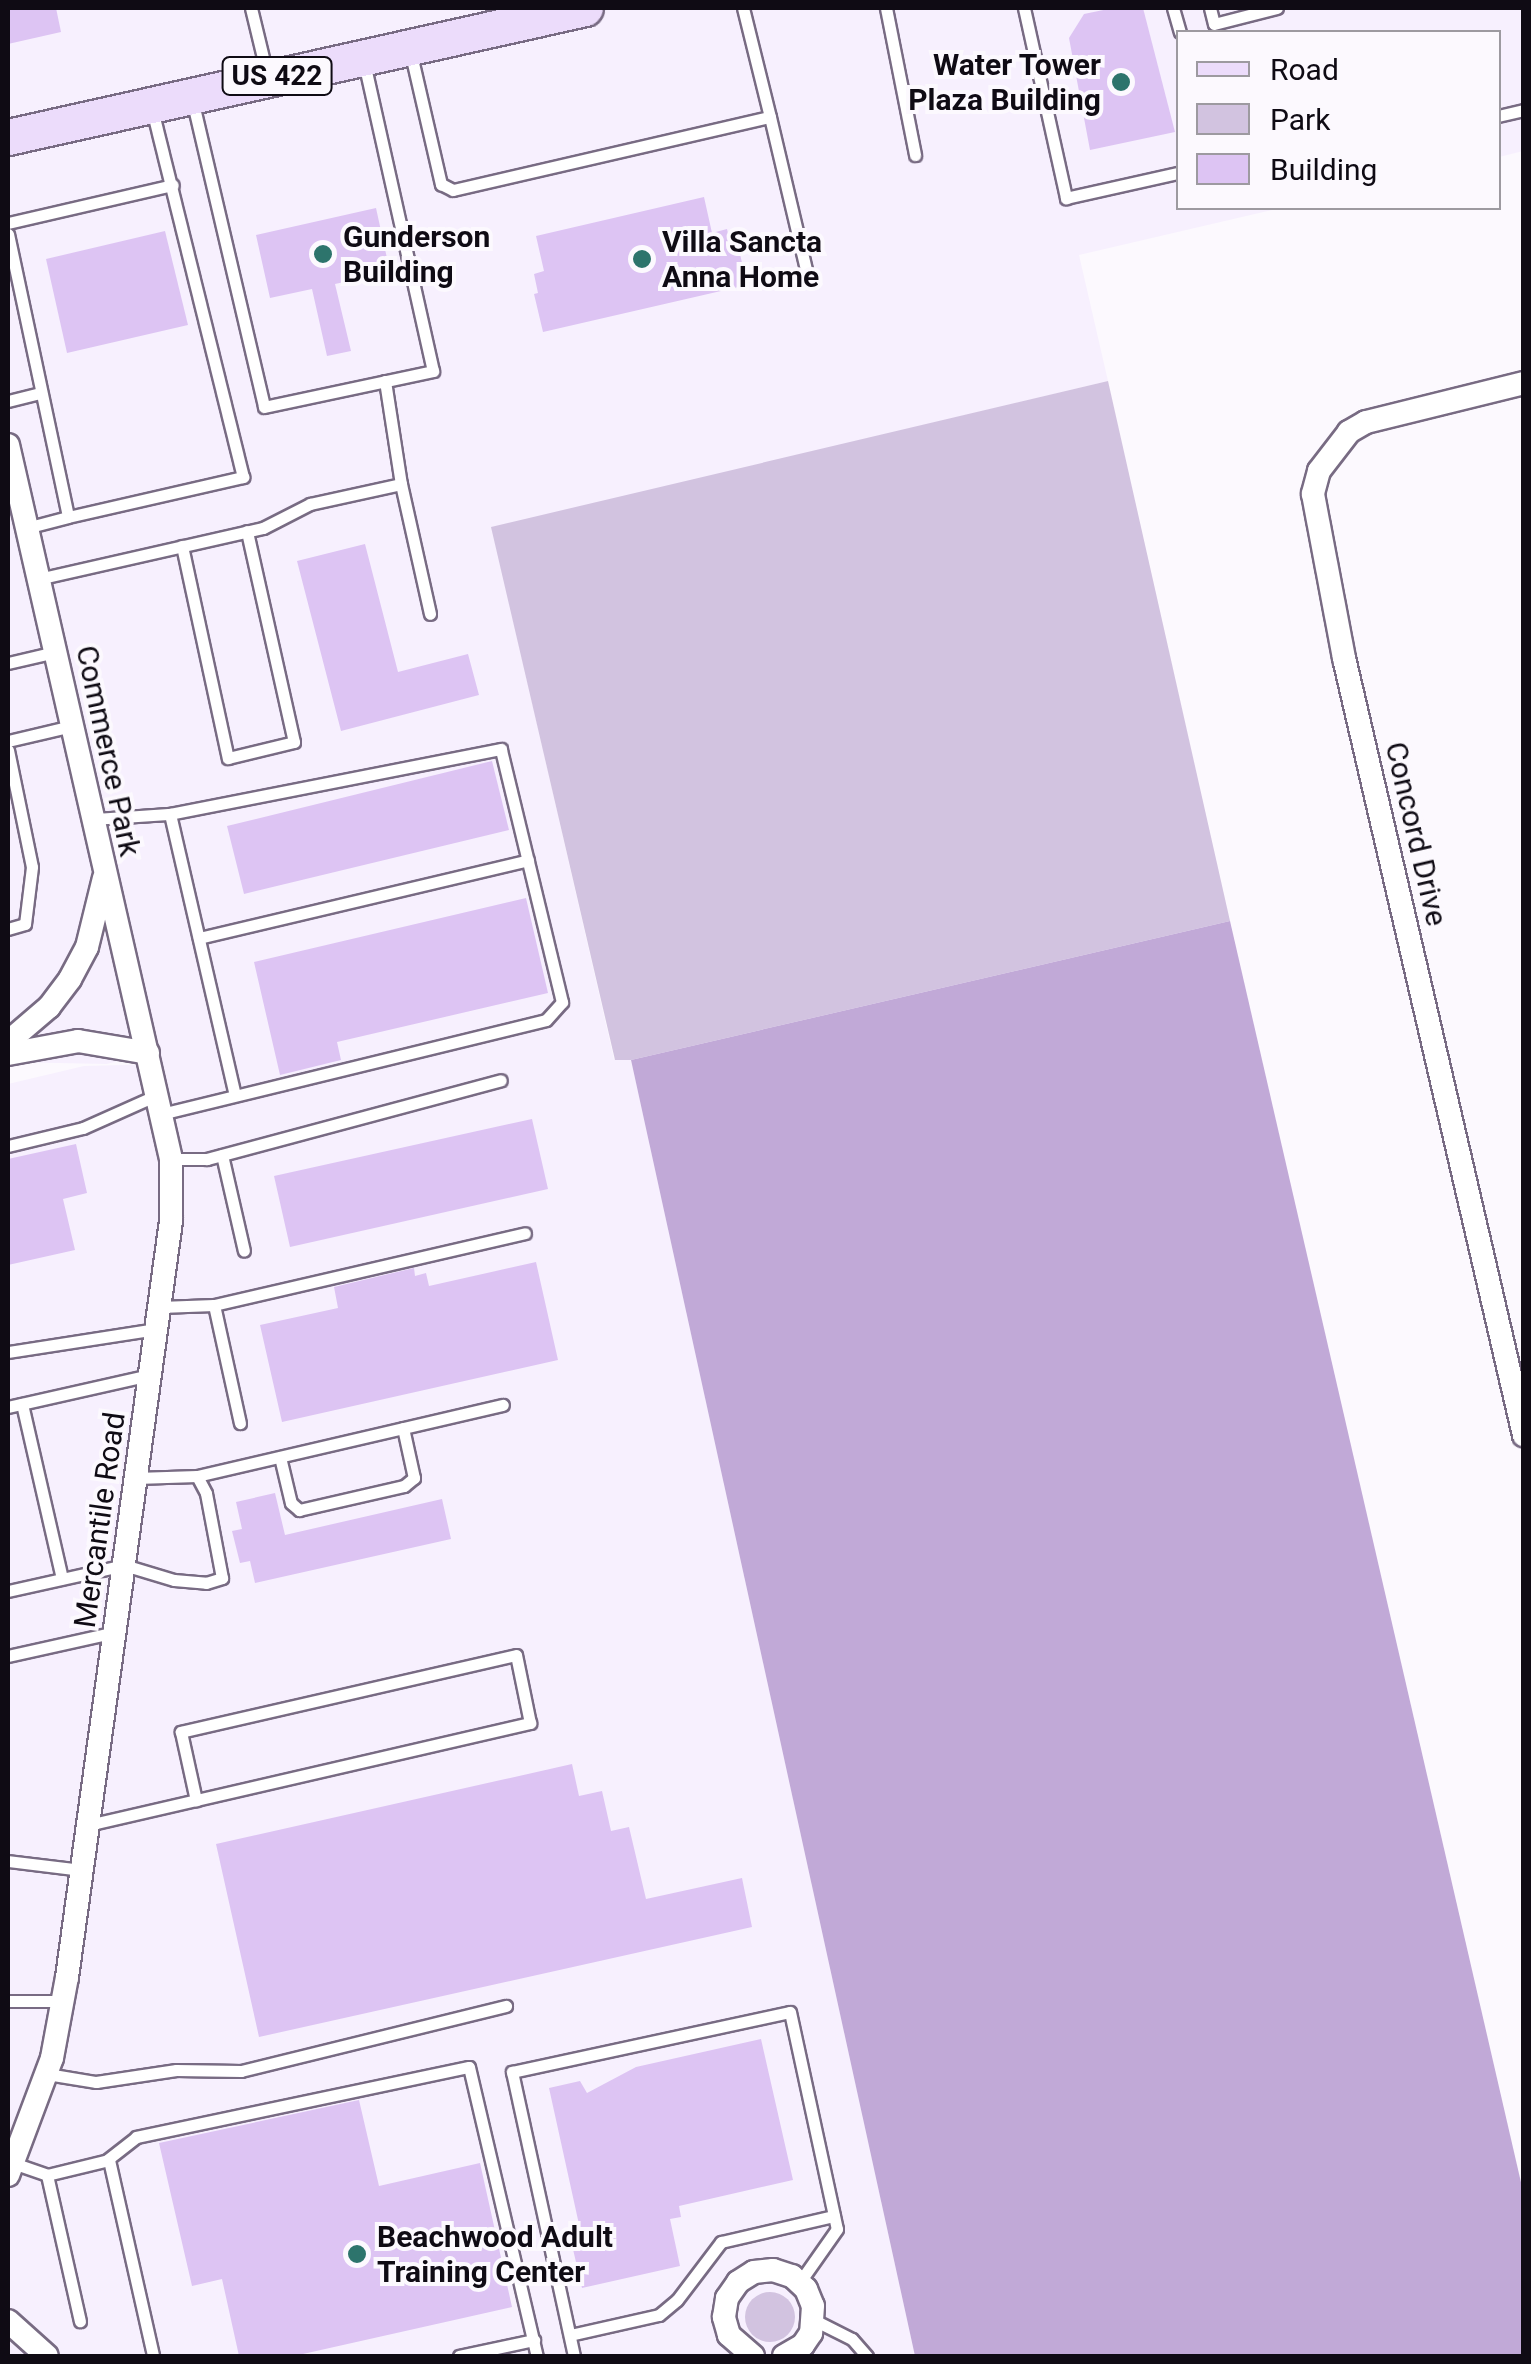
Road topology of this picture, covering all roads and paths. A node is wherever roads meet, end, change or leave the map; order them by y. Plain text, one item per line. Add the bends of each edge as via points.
1 (250, 8) edge
2 (585, 8) edge
3 (744, 8) edge
4 (886, 8) edge
5 (1024, 8) edge
6 (1210, 8) edge
7 (1278, 8) edge
8 (410, 46) junction
9 (363, 56) junction
10 (268, 78) junction
11 (191, 95) junction
12 (151, 104) junction
13 (770, 118) junction
14 (8, 136) edge
15 (915, 155) dead end
16 (1176, 174) edge
17 (173, 185) junction
18 (8, 224) edge
19 (8, 234) edge
20 (807, 274) dead end
21 (385, 381) junction
22 (1524, 384) edge
23 (39, 394) junction
24 (8, 401) edge
25 (9, 459) edge
26 (401, 484) junction
27 (68, 517) junction
28 (26, 528) junction
29 (247, 531) junction
30 (182, 546) junction
31 (38, 580) junction
32 (430, 614) dead end
33 (55, 652) junction
34 (8, 663) edge
35 (72, 726) junction
36 (8, 741) edge
37 (8, 750) edge
38 (170, 814) junction
39 (94, 819) junction
40 (528, 860) junction
41 (106, 870) junction
42 (8, 928) edge
43 (199, 938) junction
44 (8, 1042) edge
45 (148, 1053) junction
46 (8, 1054) edge
47 (500, 1080) dead end
48 (236, 1096) junction
49 (159, 1104) junction
50 (8, 1146) edge
51 (222, 1155) junction
52 (171, 1160) junction
53 (525, 1233) dead end
54 (244, 1250) dead end
55 (214, 1305) junction
56 (158, 1318) junction
57 (8, 1352) edge
58 (150, 1374) junction
59 (22, 1404) junction
60 (503, 1405) dead end
61 (8, 1407) edge
62 (240, 1423) dead end
63 (403, 1428) junction
64 (1524, 1435) edge
65 (280, 1457) junction
66 (197, 1476) junction
67 (136, 1478) junction
68 (124, 1564) junction
69 (62, 1578) junction
70 (8, 1591) edge
71 (114, 1632) junction
72 (8, 1656) edge
73 (196, 1800) junction
74 (88, 1825) junction
75 (8, 1861) edge
76 (82, 1870) junction
77 (8, 2001) edge
78 (63, 2001) junction
79 (506, 2006) dead end
80 (46, 2074) junction
81 (106, 2160) junction
82 (10, 2169) edge
83 (47, 2175) junction
84 (834, 2216) junction
85 (799, 2283) junction
86 (814, 2320) junction
87 (8, 2321) edge
88 (80, 2321) dead end
89 (570, 2334) junction
90 (534, 2340) junction
91 (745, 2355) edge
92 (46, 2356) edge
93 (153, 2356) edge
94 (459, 2356) edge
95 (537, 2356) edge
96 (574, 2356) edge
97 (784, 2356) edge
98 (867, 2356) edge

1 - 10 lane
2 - 8 main road, US 422
3 - 13 lane
4 - 15 lane
5 - 16 lane via 1066,198
6 - 7 lane via 1214,24
8 - 9 main road, US 422
8 - 13 lane via 441,184 453,190
9 - 10 main road, US 422
9 - 21 lane via 433,371
10 - 11 main road, US 422
11 - 12 main road, US 422
11 - 21 lane via 264,408
12 - 14 main road, US 422
12 - 17 lane
13 - 20 lane
17 - 18 lane
17 - 27 lane via 243,477
19 - 23 lane
21 - 26 lane
22 - 64 street, Concord Drive via 1366,422 1349,432 1319,471 1312,494
23 - 24 lane
23 - 27 lane
25 - 28 street, Commerce Park
26 - 29 lane via 310,504
26 - 32 lane
27 - 28 lane
28 - 31 street, Commerce Park
29 - 30 lane
29 - 30 lane via 294,742 228,758
30 - 31 lane
31 - 33 street, Commerce Park
33 - 34 lane
33 - 35 street, Commerce Park
35 - 36 lane
35 - 39 street, Commerce Park
37 - 42 lane via 32,867 25,924
38 - 39 lane
38 - 40 lane via 501,748
38 - 43 lane
39 - 41 street, Commerce Park
40 - 43 lane
40 - 48 lane via 562,1002 546,1020
41 - 44 street, Commerce Park via 87,947 70,979
41 - 45 street, Mercantile Road
43 - 48 lane
45 - 46 street via 78,1041
45 - 49 street, Mercantile Road
47 - 51 lane
48 - 49 lane
49 - 50 lane
49 - 52 street, Mercantile Road
51 - 52 lane
51 - 54 lane
52 - 56 street, Mercantile Road via 171,1221
53 - 55 lane
55 - 56 lane
55 - 62 lane
56 - 57 lane
56 - 58 street, Mercantile Road
58 - 59 lane
58 - 67 street, Mercantile Road
59 - 61 lane
59 - 69 lane
60 - 63 lane
63 - 65 lane
63 - 65 lane via 414,1478 404,1486 298,1510
65 - 66 lane
66 - 67 lane
66 - 68 lane via 222,1578 174,1580
67 - 68 street, Mercantile Road
68 - 69 lane
68 - 71 street, Mercantile Road
69 - 70 lane
71 - 72 lane
71 - 74 street, Mercantile Road
73 - 73 lane via 530,1723 516,1655 181,1732
73 - 74 lane
74 - 76 street, Mercantile Road
75 - 76 lane
76 - 78 street, Mercantile Road
77 - 78 lane
78 - 80 street, Mercantile Road
79 - 80 lane via 241,2071 176,2070 96,2082
80 - 82 street, Mercantile Road
81 - 83 lane
81 - 90 lane via 136,2138 469,2066
81 - 93 lane
82 - 83 lane
83 - 88 lane
84 - 85 lane via 837,2229
84 - 89 lane via 721,2242 659,2316
84 - 89 lane via 790,2012 512,2072
85 - 86 street via 814,2306
85 - 91 street via 773,2270 738,2282 724,2317 728,2335
86 - 97 street via 803,2345
86 - 98 lane via 852,2339
87 - 92 street
89 - 96 lane
90 - 94 lane
90 - 95 lane

